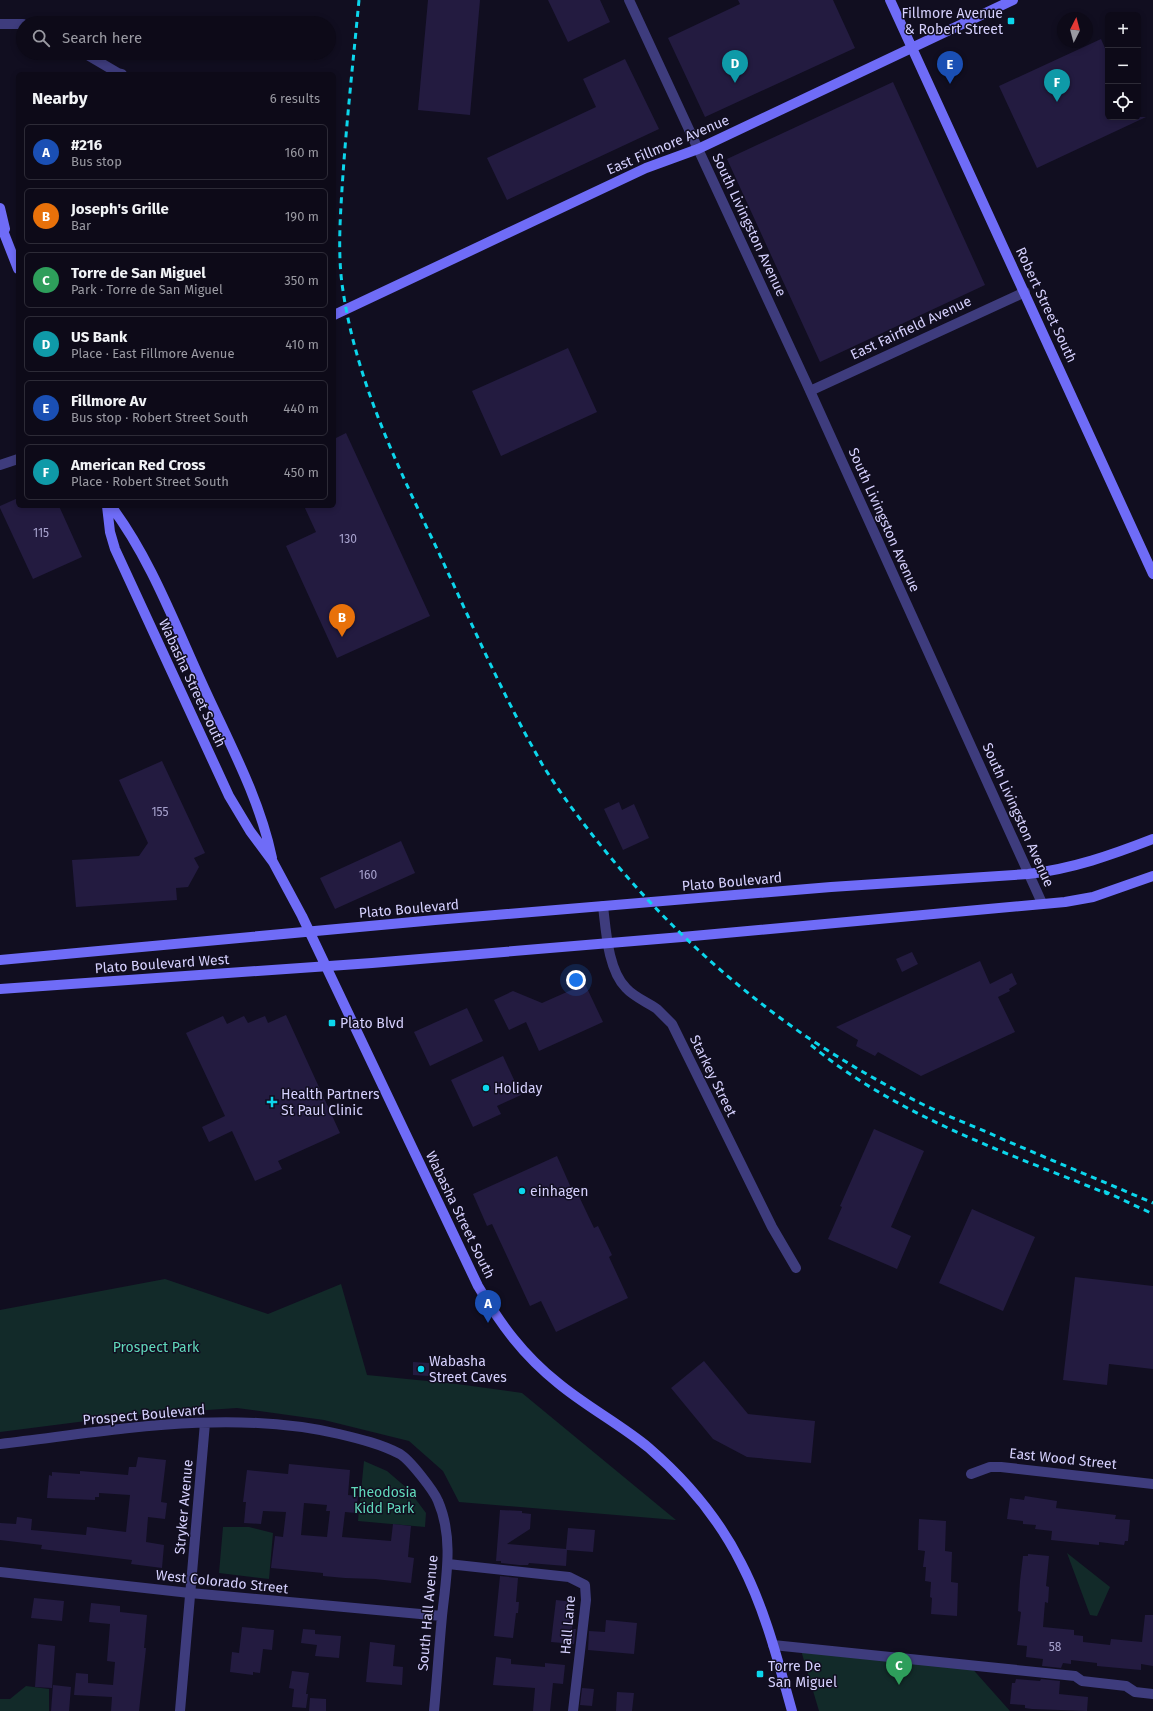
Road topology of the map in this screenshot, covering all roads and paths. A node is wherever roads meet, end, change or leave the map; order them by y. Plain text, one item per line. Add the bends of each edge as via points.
1 (629, 0) edge
2 (890, 0) edge
3 (1013, 0) edge
4 (0, 24) edge
5 (16, 24) edge
6 (913, 47) junction
7 (96, 60) edge
8 (116, 72) edge
9 (698, 149) junction
10 (0, 208) edge
11 (0, 223) edge
12 (7, 238) junction
13 (16, 263) edge
14 (1024, 292) junction
15 (336, 314) edge
16 (810, 391) junction
17 (16, 460) edge
18 (0, 465) edge
19 (107, 508) edge
20 (112, 508) edge
21 (1153, 574) edge
22 (1153, 839) edge
23 (273, 862) junction
24 (1028, 874) junction
25 (1153, 876) edge
26 (1042, 903) junction
27 (603, 906) junction
28 (309, 931) junction
29 (608, 942) junction
30 (0, 960) edge
31 (326, 966) junction
32 (0, 990) edge
33 (796, 1268) dead end
34 (205, 1423) junction
35 (0, 1444) edge
36 (970, 1474) dead end
37 (421, 1476) joint
38 (1153, 1484) edge
39 (448, 1564) junction
40 (0, 1572) edge
41 (190, 1593) junction
42 (442, 1616) junction
43 (773, 1645) junction
44 (1153, 1694) edge
45 (180, 1711) edge
46 (434, 1711) edge
47 (573, 1711) edge
48 (792, 1711) edge

1 - 9 street, South Livingston Avenue
2 - 6 main road, Robert Street South
3 - 6 main road, East Fillmore Avenue
4 - 5 street
6 - 9 main road, East Fillmore Avenue
6 - 14 main road, Robert Street South
7 - 8 street
9 - 15 main road, East Fillmore Avenue via 646,168
9 - 16 street, South Livingston Avenue
10 - 12 main road
11 - 12 main road
12 - 13 main road
14 - 16 street, East Fairfield Avenue
14 - 21 main road, Robert Street South
16 - 24 street, South Livingston Avenue
17 - 18 street
19 - 23 main road, Wabasha Street South via 114,549 213,762 243,820
20 - 23 main road, Wabasha Street South via 129,530 146,562 251,790 264,822
22 - 24 main road, Plato Boulevard via 1079,865
23 - 28 main road, Wabasha Street South
24 - 26 street, South Livingston Avenue
24 - 27 main road, Plato Boulevard
25 - 26 main road via 1093,897
26 - 29 main road
27 - 28 main road, Plato Boulevard
27 - 29 street, Starkey Street
28 - 30 main road, Plato Boulevard West
28 - 31 main road, Wabasha Street South
29 - 31 main road
29 - 33 street, Starkey Street via 616,972 627,990 657,1010 672,1024 772,1227
31 - 32 main road, Plato Boulevard West
31 - 43 main road, Wabasha Street South via 458,1245 495,1314 520,1349 540,1367 569,1391 635,1437 693,1492 725,1534 742,1564
34 - 35 street, Prospect Boulevard via 170,1424
34 - 37 street, Prospect Boulevard via 285,1425 359,1439 402,1455
34 - 41 street, Stryker Avenue
36 - 38 street, East Wood Street via 1001,1466
37 - 39 street, South Hall Avenue via 438,1501 447,1534
39 - 42 street, South Hall Avenue
39 - 47 street, Hall Lane via 569,1577 585,1585 586,1600
40 - 41 street, West Colorado Street
41 - 42 street, West Colorado Street
41 - 45 street, Stryker Avenue
42 - 46 street, South Hall Avenue
43 - 44 street via 1075,1676 1082,1681 1126,1686 1135,1692
43 - 48 main road, Wabasha Street South

